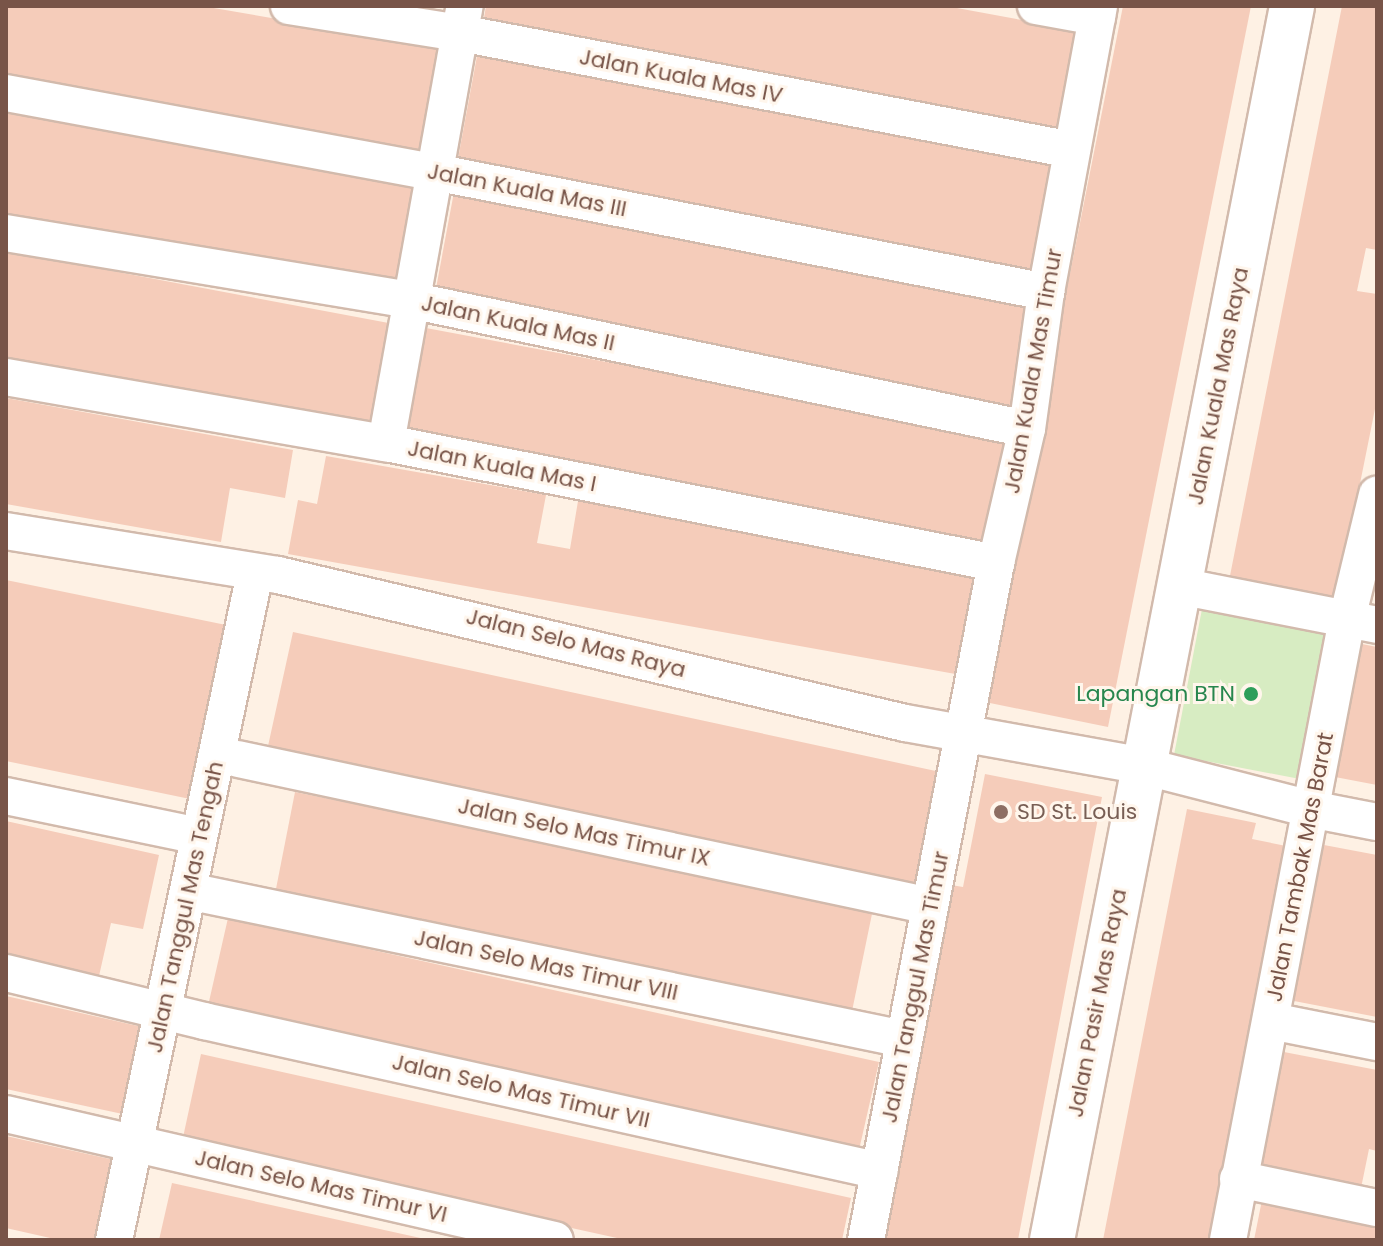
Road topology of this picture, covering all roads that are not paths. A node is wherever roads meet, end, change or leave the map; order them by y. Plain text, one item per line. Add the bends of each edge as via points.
1 (289, 6) edge
2 (1036, 6) edge
3 (1292, 6) edge
4 (1098, 12) edge
5 (462, 20) edge
6 (6, 93) edge
7 (1072, 150) junction
8 (434, 172) junction
9 (6, 233) edge
10 (1046, 292) junction
11 (410, 300) junction
12 (6, 377) edge
13 (1027, 429) junction
14 (386, 443) junction
15 (1377, 497) edge
16 (6, 531) edge
17 (996, 563) junction
18 (266, 574) junction
19 (1179, 586) junction
20 (1362, 622) edge
21 (964, 735) junction
22 (238, 759) junction
23 (1143, 766) junction
24 (6, 796) edge
25 (1310, 809) junction
26 (1377, 822) edge
27 (199, 836) junction
28 (199, 893) junction
29 (930, 906) junction
30 (6, 973) edge
31 (173, 1012) junction
32 (1271, 1021) junction
33 (903, 1039) junction
34 (1377, 1042) edge
35 (6, 1114) edge
36 (145, 1145) junction
37 (880, 1171) junction
38 (1238, 1179) junction
39 (1377, 1208) edge
40 (114, 1240) edge
41 (135, 1240) edge
42 (555, 1240) edge
43 (866, 1240) edge
44 (1052, 1240) edge
45 (1228, 1240) edge

1 - 5 street, Jalan Kuala Mas IV
2 - 4 street
3 - 19 street, Jalan Kuala Mas Raya
4 - 7 street, Jalan Kuala Mas Timur
5 - 7 street, Jalan Kuala Mas IV
5 - 8 street
6 - 8 street, Jalan Kuala Mas III
7 - 10 street, Jalan Kuala Mas Timur
8 - 10 street, Jalan Kuala Mas III
8 - 11 street
9 - 11 street, Jalan Kuala Mas II
10 - 13 street, Jalan Kuala Mas Timur
11 - 13 street, Jalan Kuala Mas II
11 - 14 street
12 - 14 street, Jalan Kuala Mas I
13 - 17 street, Jalan Kuala Mas Timur
14 - 17 street, Jalan Kuala Mas I
15 - 20 street, Jalan Tambak Mas Barat
16 - 18 street, Jalan Selo Mas Raya
17 - 21 street, Jalan Kuala Mas Timur
18 - 21 street, Jalan Selo Mas Raya
18 - 22 street, Jalan Tanggul Mas Tengah
18 - 27 street, Jalan Tanggul Mas Tengah
19 - 20 street
19 - 23 street, Jalan Kuala Mas Raya
20 - 25 street, Jalan Tambak Mas Barat
21 - 23 street, Jalan Selo Mas Raya
21 - 29 street, Jalan Tanggul Mas Timur
22 - 28 street, Jalan Tanggul Mas Tengah
22 - 29 street, Jalan Selo Mas Timur IX
23 - 25 street, Jalan Selo Mas Raya
23 - 44 street, Jalan Pasir Mas Raya
24 - 27 street
25 - 26 street, Jalan Selo Mas Raya
25 - 32 street, Jalan Tambak Mas Barat
27 - 28 street, Jalan Tanggul Mas Tengah
28 - 31 street, Jalan Tanggul Mas Tengah
28 - 33 street, Jalan Selo Mas Timur VIII
29 - 33 street, Jalan Tanggul Mas Timur
30 - 31 street, Jalan Selo Mas Timur VII
31 - 36 street, Jalan Tanggul Mas Tengah
31 - 37 street, Jalan Selo Mas Timur VII
32 - 34 street
32 - 38 street, Jalan Tambak Mas Barat
33 - 37 street, Jalan Tanggul Mas Timur
35 - 36 street, Jalan Selo Mas Timur VI
36 - 40 street, Jalan Tanggul Mas Tengah
36 - 41 street, Jalan Tanggul Mas Tengah
36 - 42 street, Jalan Selo Mas Timur VI
37 - 43 street, Jalan Tanggul Mas Timur
38 - 39 street
38 - 45 street, Jalan Tambak Mas Barat

